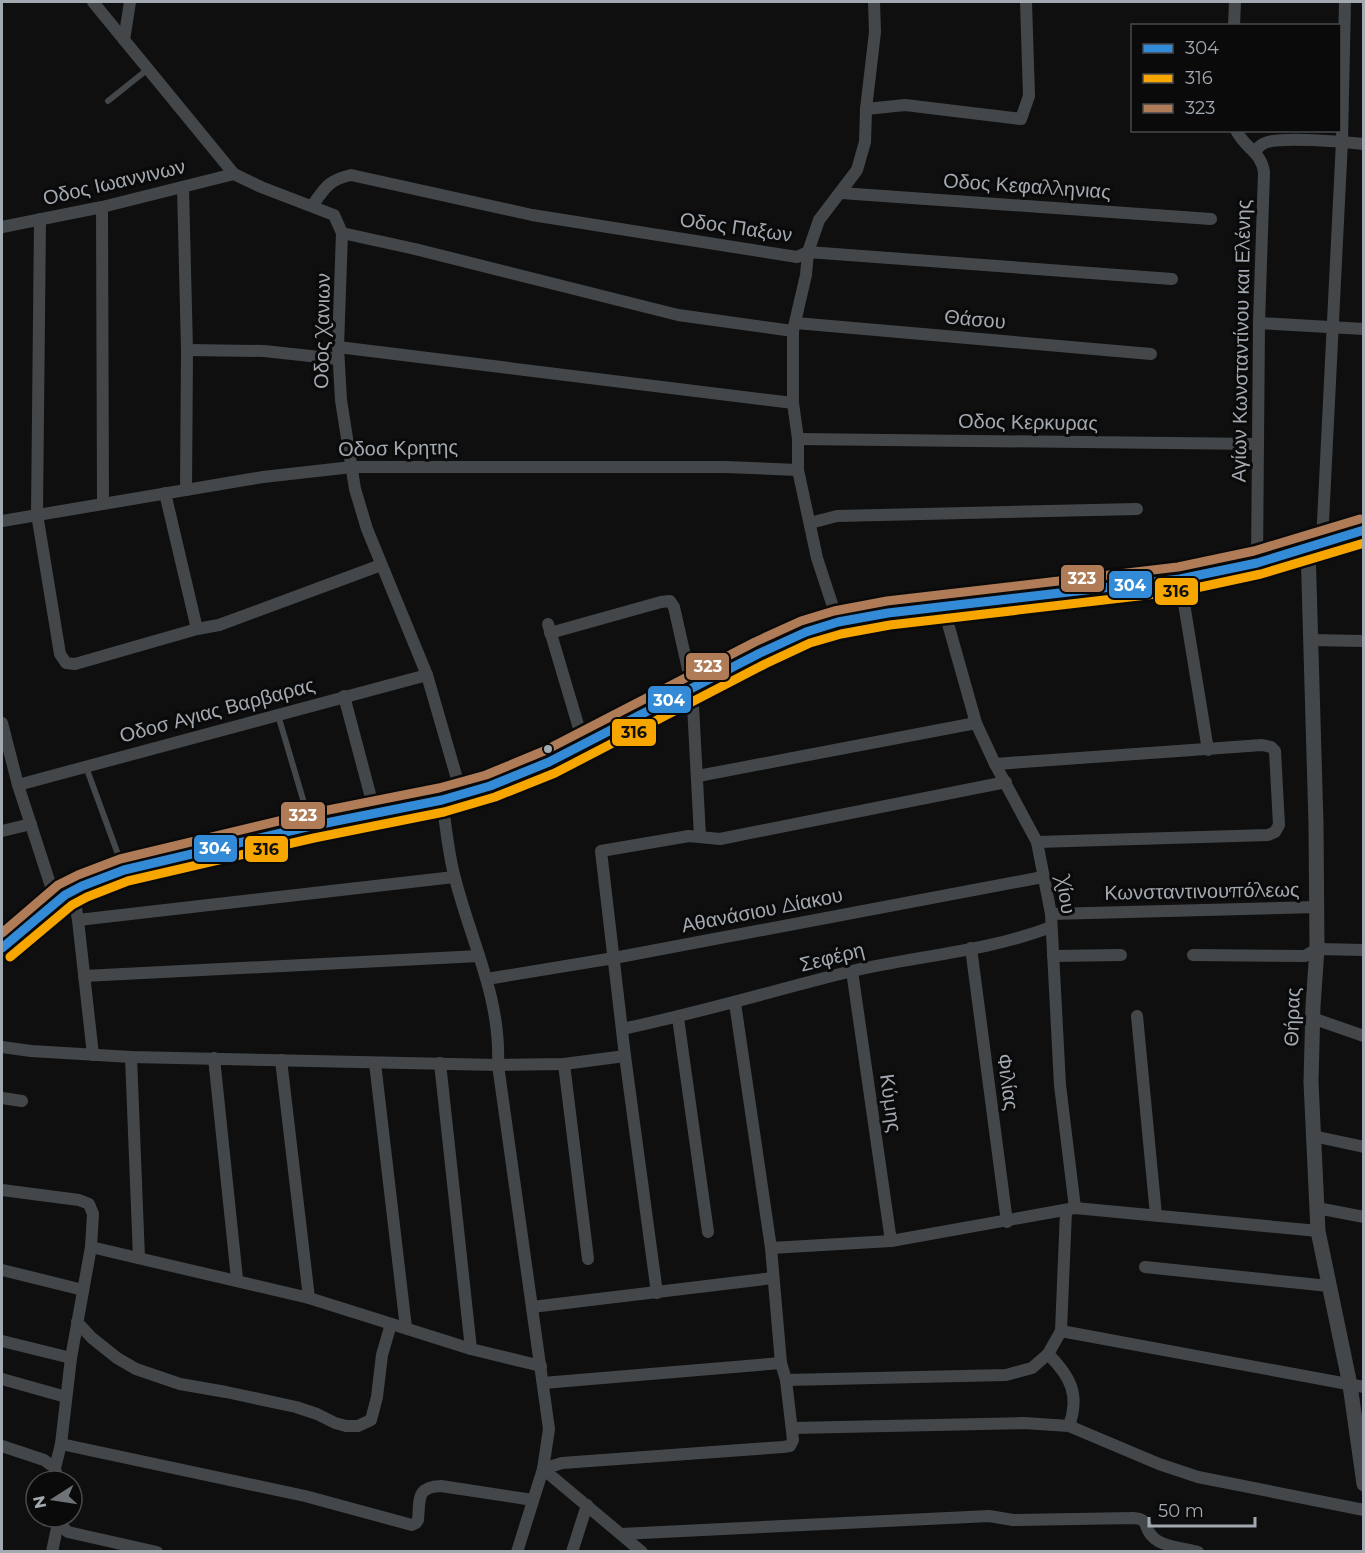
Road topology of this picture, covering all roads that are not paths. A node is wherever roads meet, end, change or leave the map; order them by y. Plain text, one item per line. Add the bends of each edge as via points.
1 (93, 2) edge
2 (130, 2) edge
3 (874, 2) edge
4 (1026, 2) edge
5 (1235, 2) edge
6 (1345, 2) edge
7 (1234, 24) edge
8 (124, 40) junction
9 (148, 69) junction
10 (108, 101) dead end
11 (866, 109) junction
12 (1237, 132) edge
13 (1342, 141) junction
14 (1364, 144) edge
15 (1254, 152) junction
16 (234, 174) junction
17 (183, 187) junction
18 (841, 193) junction
19 (312, 206) junction
20 (102, 207) junction
21 (40, 219) junction
22 (1211, 219) dead end
23 (2, 227) edge
24 (342, 233) junction
25 (808, 252) junction
26 (1172, 279) dead end
27 (1259, 323) junction
28 (794, 327) junction
29 (1334, 327) junction
30 (1364, 329) edge
31 (187, 350) junction
32 (338, 353) junction
33 (1151, 354) dead end
34 (793, 403) junction
35 (798, 439) junction
36 (1258, 444) junction
37 (352, 466) junction
38 (798, 470) junction
39 (186, 490) junction
40 (165, 493) junction
41 (103, 504) junction
42 (1137, 509) dead end
43 (37, 514) junction
44 (2, 521) edge
45 (810, 523) junction
46 (1364, 530) edge
47 (1315, 545) junction
48 (1257, 562) junction
49 (381, 565) junction
50 (1180, 579) junction
51 (943, 606) junction
52 (838, 622) junction
53 (197, 629) junction
54 (1310, 640) junction
55 (1364, 640) edge
56 (427, 675) junction
57 (692, 687) junction
58 (344, 696) junction
59 (278, 713) junction
60 (2, 723) edge
61 (976, 723) junction
62 (584, 745) junction
63 (4, 746) edge
64 (1208, 750) junction
65 (995, 764) junction
66 (86, 767) junction
67 (698, 776) junction
68 (1006, 782) junction
69 (18, 785) junction
70 (462, 796) junction
71 (442, 800) junction
72 (375, 813) junction
73 (31, 824) junction
74 (311, 826) junction
75 (2, 831) edge
76 (700, 836) junction
77 (1036, 842) junction
78 (124, 870) junction
79 (454, 877) junction
80 (1043, 877) junction
81 (73, 891) junction
82 (56, 902) junction
83 (1317, 907) junction
84 (1051, 914) junction
85 (78, 920) junction
86 (1051, 927) junction
87 (2, 948) edge
88 (970, 948) junction
89 (1317, 949) junction
90 (1364, 950) edge
91 (1121, 955) dead end
92 (1193, 955) dead end
93 (479, 956) junction
94 (1053, 956) junction
95 (614, 958) junction
96 (852, 971) junction
97 (84, 976) junction
98 (487, 979) junction
99 (735, 1002) junction
100 (1137, 1016) dead end
101 (678, 1018) junction
102 (1312, 1018) junction
103 (622, 1029) junction
104 (1364, 1036) edge
105 (2, 1047) edge
106 (93, 1055) junction
107 (625, 1056) junction
108 (131, 1057) junction
109 (214, 1058) junction
110 (281, 1060) junction
111 (375, 1063) junction
112 (440, 1063) junction
113 (564, 1064) junction
114 (498, 1065) junction
115 (2, 1098) edge
116 (22, 1101) dead end
117 (1313, 1136) junction
118 (1364, 1147) edge
119 (2, 1190) edge
120 (1317, 1208) junction
121 (1070, 1210) junction
122 (1156, 1215) junction
123 (1364, 1217) edge
124 (1007, 1222) junction
125 (1318, 1231) junction
126 (708, 1232) dead end
127 (891, 1241) junction
128 (91, 1247) junction
129 (771, 1248) junction
130 (139, 1258) junction
131 (588, 1259) dead end
132 (1145, 1267) dead end
133 (2, 1270) edge
134 (773, 1278) junction
135 (237, 1280) junction
136 (1329, 1286) junction
137 (82, 1290) junction
138 (657, 1293) junction
139 (309, 1298) junction
140 (532, 1307) junction
141 (77, 1322) junction
142 (392, 1324) junction
143 (406, 1328) junction
144 (1061, 1331) junction
145 (2, 1341) edge
146 (471, 1348) junction
147 (1048, 1354) junction
148 (71, 1359) junction
149 (781, 1363) junction
150 (541, 1366) junction
151 (2, 1379) edge
152 (786, 1380) junction
153 (543, 1383) junction
154 (1357, 1386) edge
155 (66, 1397) junction
156 (1069, 1426) junction
157 (792, 1428) junction
158 (61, 1444) junction
159 (2, 1446) edge
160 (55, 1468) joint
161 (543, 1469) junction
162 (1363, 1475) edge
163 (532, 1500) junction
164 (587, 1505) junction
165 (1364, 1510) edge
166 (56, 1529) edge
167 (66, 1529) edge
168 (621, 1534) junction
169 (52, 1551) edge
170 (157, 1551) edge
171 (517, 1551) edge
172 (572, 1551) edge
173 (642, 1551) edge
174 (1198, 1551) edge

1 - 8 street
2 - 8 street
3 - 11 street via 875,32
4 - 11 street via 1029,96 1021,119 905,105
5 - 7 street
6 - 13 street
8 - 9 street
9 - 10 lane
9 - 16 street
11 - 18 street via 865,142 857,170
12 - 15 street, Αγίων Κωνσταντίνου και Ελένης
13 - 14 street
13 - 15 street via 1280,141 1265,143
13 - 29 street
15 - 27 street, Αγίων Κωνσταντίνου και Ελένης via 1262,160 1264,172
16 - 17 street, Οδος Ιωαννινων
16 - 19 street
17 - 20 street, Οδος Ιωαννινων
17 - 31 street
18 - 22 street, Οδος Κεφαλληνιας
18 - 25 street via 819,220
19 - 24 street via 334,215
19 - 25 street, Οδος Παξων via 336,178 351,175 532,215 797,256
20 - 21 street, Οδος Ιωαννινων
20 - 41 street
21 - 23 street, Οδος Ιωαννινων
21 - 43 street
24 - 28 street, Θάσου via 678,315
24 - 32 street, Οδος Χανιων
25 - 26 street, Οδος Παξων
25 - 28 street
27 - 29 street
27 - 36 street, Αγίων Κωνσταντίνου και Ελένης
28 - 33 street, Θάσου
28 - 34 street
29 - 30 street
29 - 47 street
31 - 32 street
31 - 39 street
32 - 34 street
32 - 37 street, Οδος Χανιων
34 - 35 street
35 - 36 street, Οδος Κερκυρας
35 - 38 street
36 - 48 street, Αγίων Κωνσταντίνου και Ελένης
37 - 38 street, Οδοσ Κρητης
37 - 39 street, Οδοσ Κρητης
37 - 49 street, Οδος Χανιων via 355,489
38 - 45 street
39 - 40 street, Οδοσ Κρητης
40 - 41 street, Οδοσ Κρητης
40 - 53 street
41 - 43 street, Οδοσ Κρητης
42 - 45 street via 837,516
43 - 44 street, Οδοσ Κρητης
43 - 53 street via 60,654 66,663 75,664
45 - 52 street
46 - 47 main road
47 - 48 main road
47 - 54 street, Θήρας
48 - 50 main road
49 - 53 street via 219,625
49 - 56 street, Οδος Χανιων
50 - 51 main road
50 - 64 street
51 - 52 main road
51 - 61 street, Χίου
52 - 57 main road via 806,632
54 - 55 street
54 - 83 street, Θήρας
56 - 58 street, Οδοσ Αγιας Βαρβαρας
56 - 70 street, Οδος Χανιων
57 - 62 main road
57 - 62 street via 670,601 549,629
57 - 67 street
58 - 59 street, Οδοσ Αγιας Βαρβαρας
58 - 72 street
59 - 66 street, Οδοσ Αγιας Βαρβαρας
59 - 74 lane
60 - 63 street
61 - 65 street, Χίου
61 - 67 street
62 - 70 main road
63 - 69 street
64 - 65 street
64 - 77 street via 1271,747 1275,752 1279,825 1275,832
65 - 68 street, Χίου
66 - 69 street, Οδοσ Αγιας Βαρβαρας
66 - 78 lane
67 - 76 street
68 - 76 street via 720,839
68 - 77 street, Χίου
69 - 73 street
70 - 71 main road
71 - 72 main road
71 - 79 street
72 - 74 main road
73 - 75 street
73 - 82 street
74 - 78 main road
76 - 95 street via 601,851
77 - 80 street, Χίου
78 - 81 main road
79 - 85 street
79 - 93 street
80 - 84 street, Χίου
80 - 95 street, Αθανάσιου Δίακου
81 - 82 main road
81 - 85 street
82 - 87 main road
83 - 84 street, Κωνσταντινουπόλεως
83 - 89 street, Θήρας
84 - 86 street, Χίου
85 - 97 street
86 - 88 street, Σεφέρη via 1022,939
86 - 94 street, Χίου
88 - 96 street, Σεφέρη
88 - 124 street, Φιλίας
89 - 90 street
89 - 92 street via 1305,956
89 - 102 street, Θήρας
91 - 94 street
93 - 97 street
93 - 98 street
94 - 121 street, Χίου
95 - 98 street, Αθανάσιου Δίακου
95 - 103 street
96 - 99 street, Σεφέρη
96 - 127 street, Κύμης
97 - 106 street
98 - 114 street via 500,1039
99 - 101 street, Σεφέρη
99 - 129 street
100 - 122 street
101 - 103 street, Σεφέρη
101 - 126 street
102 - 104 street
102 - 117 street, Θήρας
103 - 107 street
105 - 106 street
106 - 108 street
107 - 113 street
107 - 138 street
108 - 109 street
108 - 130 street
109 - 110 street
109 - 135 street
110 - 111 street
110 - 139 street
111 - 112 street
111 - 143 street
112 - 114 street
112 - 146 street
113 - 114 street
113 - 131 street
114 - 140 street
115 - 116 street
117 - 118 street
117 - 120 street, Θήρας
119 - 128 street via 89,1204 93,1214
120 - 123 street
120 - 125 street, Θήρας
121 - 122 street
121 - 124 street
121 - 144 street, Χίου
122 - 125 street
124 - 127 street
125 - 136 street, Θήρας
127 - 129 street
128 - 130 street
128 - 137 street
129 - 134 street
130 - 135 street
132 - 136 street
133 - 137 street
134 - 138 street
134 - 149 street
135 - 139 street
136 - 154 street, Θήρας
137 - 141 street
138 - 140 street
139 - 142 street
140 - 150 street
141 - 142 street via 100,1345 135,1369 180,1384 296,1407 346,1426 358,1426 371,1419 382,1354
141 - 148 street
142 - 143 street
143 - 146 street
144 - 147 street
144 - 154 street
145 - 148 street
146 - 150 street
147 - 152 street via 1032,1368 1006,1375
147 - 156 street via 1071,1384 1075,1400
148 - 155 street
149 - 152 street
149 - 153 street
150 - 153 street
151 - 155 street
152 - 157 street
153 - 161 street via 549,1429
154 - 162 street, Θήρας
155 - 158 street
156 - 157 street
156 - 165 street via 1198,1477
157 - 161 street via 793,1440 783,1448 562,1463
158 - 160 street
158 - 163 street via 304,1496 412,1525 418,1520 420,1496 430,1486
159 - 160 street
161 - 163 street
161 - 164 street
163 - 171 street
164 - 168 street
164 - 172 street
166 - 169 street
167 - 170 street
168 - 173 street
168 - 174 street via 989,1516 1013,1520 1140,1518 1151,1536 1163,1543

